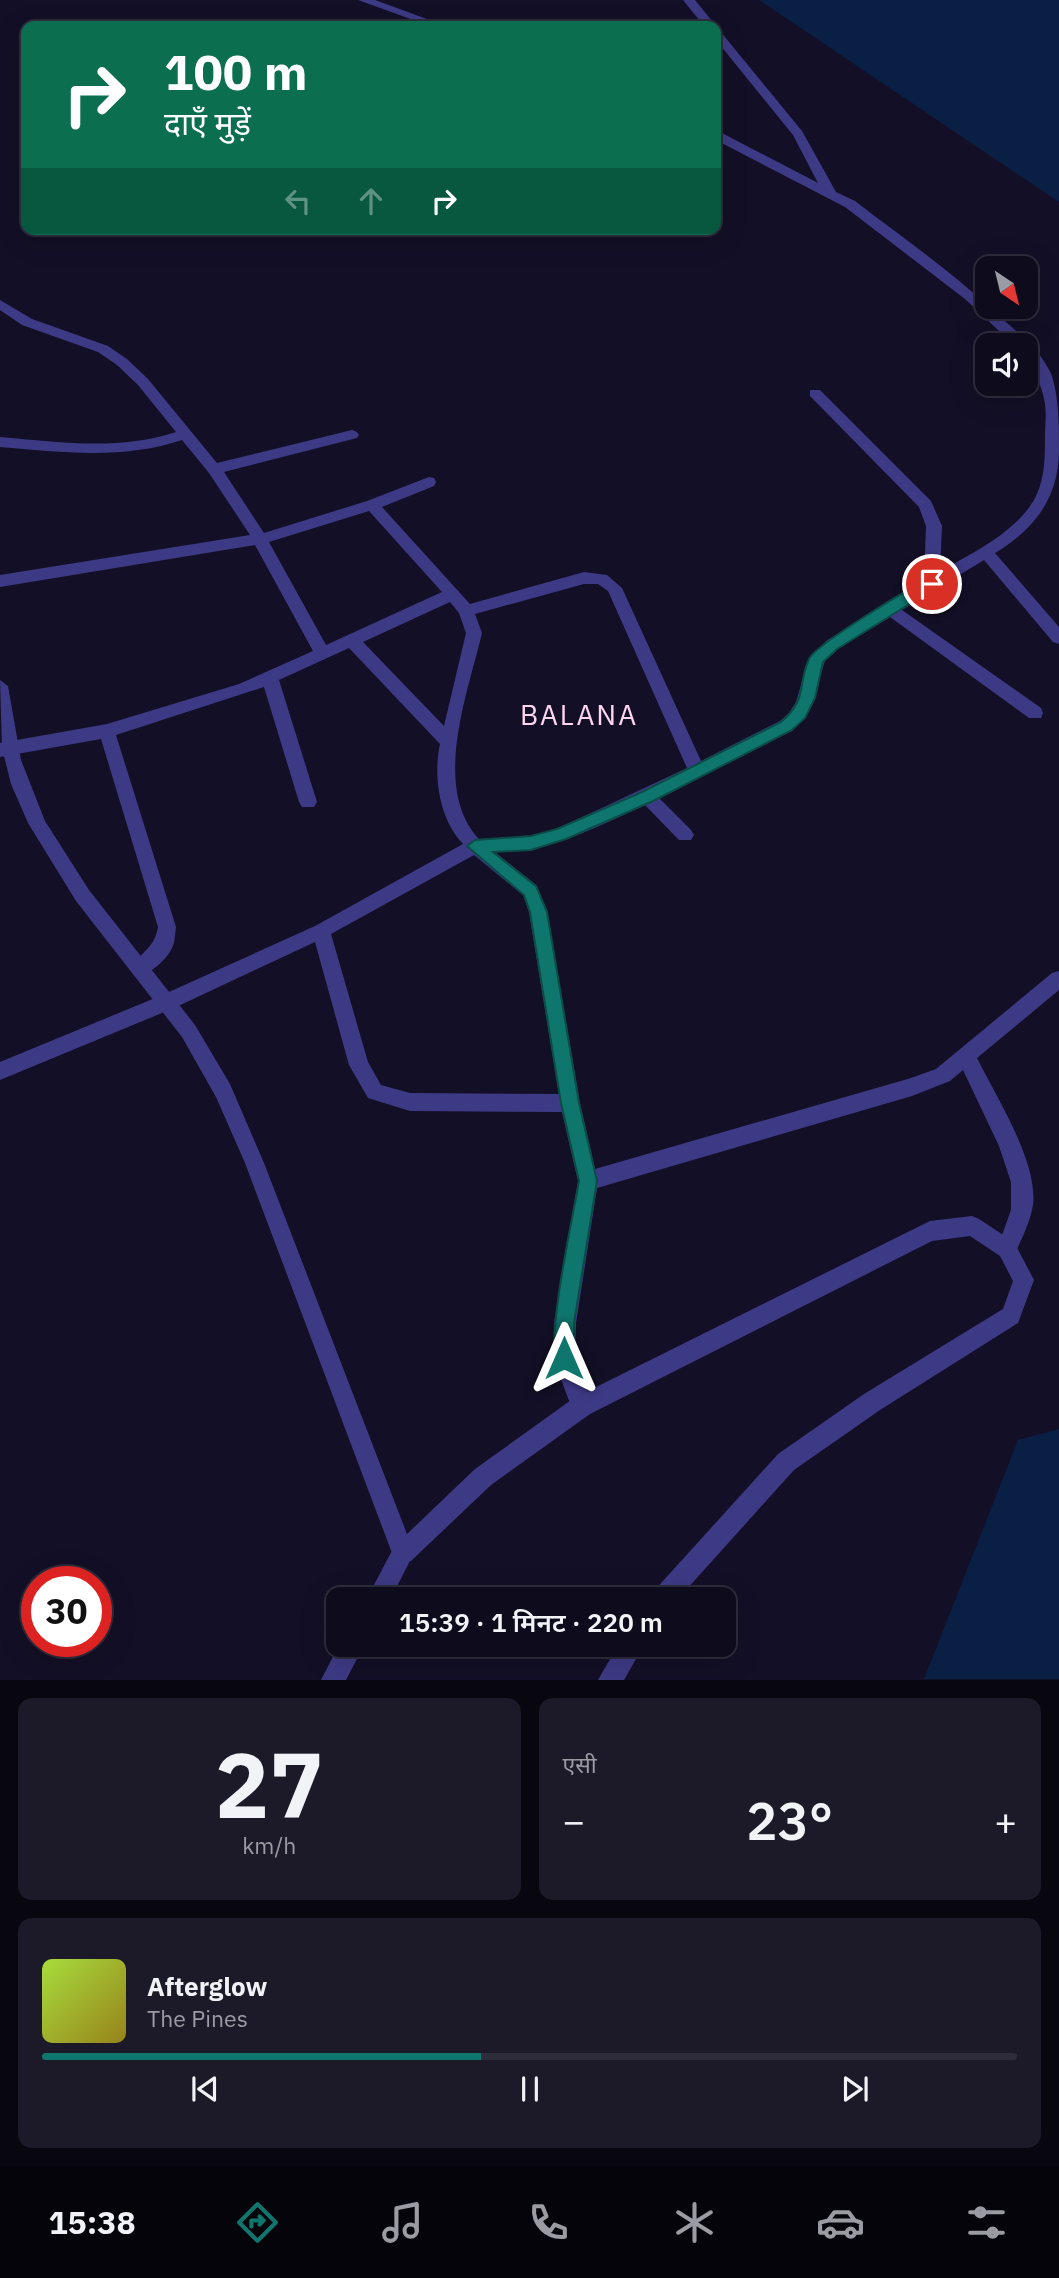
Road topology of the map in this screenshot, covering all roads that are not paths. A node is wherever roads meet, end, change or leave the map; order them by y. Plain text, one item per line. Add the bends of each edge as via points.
1 (364, 0) edge
2 (689, 0) edge
3 (425, 21) edge
4 (706, 21) edge
5 (721, 39) edge
6 (721, 138) edge
7 (830, 193) junction
8 (0, 304) edge
9 (1010, 333) edge
10 (1038, 365) edge
11 (815, 393) dead end
12 (185, 434) junction
13 (352, 435) dead end
14 (0, 442) edge
15 (214, 469) junction
16 (429, 482) dead end
17 (372, 505) junction
18 (261, 539) junction
19 (985, 551) junction
20 (0, 581) edge
21 (932, 584) junction
22 (453, 594) junction
23 (890, 610) junction
24 (466, 611) junction
25 (1059, 638) edge
26 (351, 640) junction
27 (322, 653) junction
28 (270, 679) junction
29 (0, 685) edge
30 (1035, 713) dead end
31 (107, 731) junction
32 (449, 742) junction
33 (5, 749) edge
34 (696, 771) junction
35 (647, 796) junction
36 (308, 802) dead end
37 (685, 835) dead end
38 (475, 846) junction
39 (321, 930) junction
40 (141, 968) junction
41 (1059, 979) edge
42 (167, 1002) junction
43 (967, 1058) junction
44 (0, 1071) edge
45 (570, 1103) junction
46 (588, 1181) junction
47 (1007, 1249) junction
48 (582, 1406) junction
49 (403, 1553) junction
50 (384, 1587) edge
51 (673, 1587) edge
52 (345, 1657) edge
53 (624, 1657) edge
54 (332, 1679) edge
55 (610, 1679) edge

1 - 3 street
2 - 4 street
5 - 7 street via 798,134
6 - 7 street
7 - 9 street via 970,296
8 - 12 street via 27,321 113,356 143,382
10 - 19 street via 1052,401 1052,464 1044,496 1025,522
11 - 21 street via 926,505 934,526
12 - 14 street via 130,449
12 - 15 street
13 - 15 street
15 - 18 street
16 - 17 street
17 - 18 street
17 - 22 street
18 - 20 street
18 - 27 street
19 - 21 street
19 - 25 street
21 - 23 street
22 - 24 street
22 - 26 street
23 - 30 street
23 - 34 street via 816,659 800,714 786,726
24 - 32 street via 474,633
24 - 34 street via 584,578 602,579 614,588
26 - 27 street
26 - 32 street
27 - 28 street
28 - 31 street
28 - 36 street
29 - 33 street
31 - 33 street
31 - 40 street via 167,927 164,946
32 - 38 street via 447,794 463,833
33 - 40 street via 61,866
34 - 35 street
35 - 37 street
35 - 38 street via 561,835 531,843
38 - 39 street
38 - 45 street via 531,891
39 - 42 street
39 - 45 street via 359,1065 375,1092 410,1102
40 - 42 street
41 - 43 street
42 - 44 street
42 - 49 street via 210,1067 244,1138
43 - 46 street via 943,1075 912,1087
43 - 47 street via 1017,1168 1023,1198
45 - 46 street
46 - 48 street via 565,1323 564,1358
47 - 48 street via 972,1226 930,1231
47 - 51 street via 1024,1280 1011,1316 872,1402 786,1462
48 - 49 street via 483,1477
49 - 50 street
52 - 54 street
53 - 55 street

